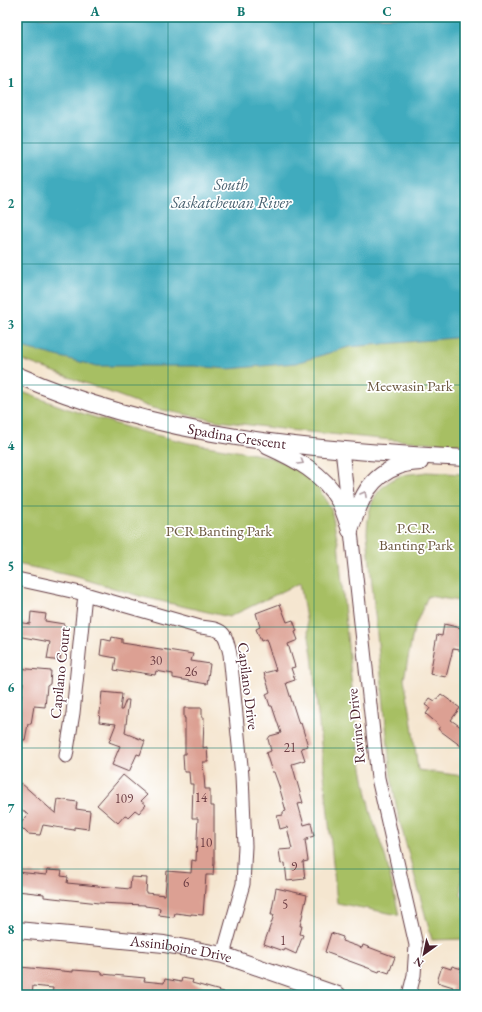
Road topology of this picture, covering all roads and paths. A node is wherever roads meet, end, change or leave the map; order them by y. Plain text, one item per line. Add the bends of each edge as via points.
1 (17, 375) edge
2 (253, 440) junction
3 (342, 449) junction
4 (458, 458) edge
5 (350, 530) junction
6 (17, 579) edge
7 (85, 594) junction
8 (66, 756) dead end
9 (17, 930) edge
10 (223, 955) junction
11 (338, 995) edge
12 (409, 995) edge

1 - 2 street, Spadina Crescent via 119,412 183,428
2 - 3 street, Spadina Crescent
2 -> 5 street via 289,456 320,476 340,502
3 - 4 street, Spadina Crescent
3 - 5 street, Ravine Drive
5 -> 4 street via 368,488 388,470 400,465
5 - 12 street, Ravine Drive via 378,778 416,945 414,975
6 - 7 street, Capilano Drive
7 - 8 street, Capilano Court
7 - 10 street, Capilano Drive via 200,627 214,628 223,633 228,643 242,776 245,846 243,884
9 - 10 street, Assiniboine Drive via 164,944
10 - 11 street, Assiniboine Drive

